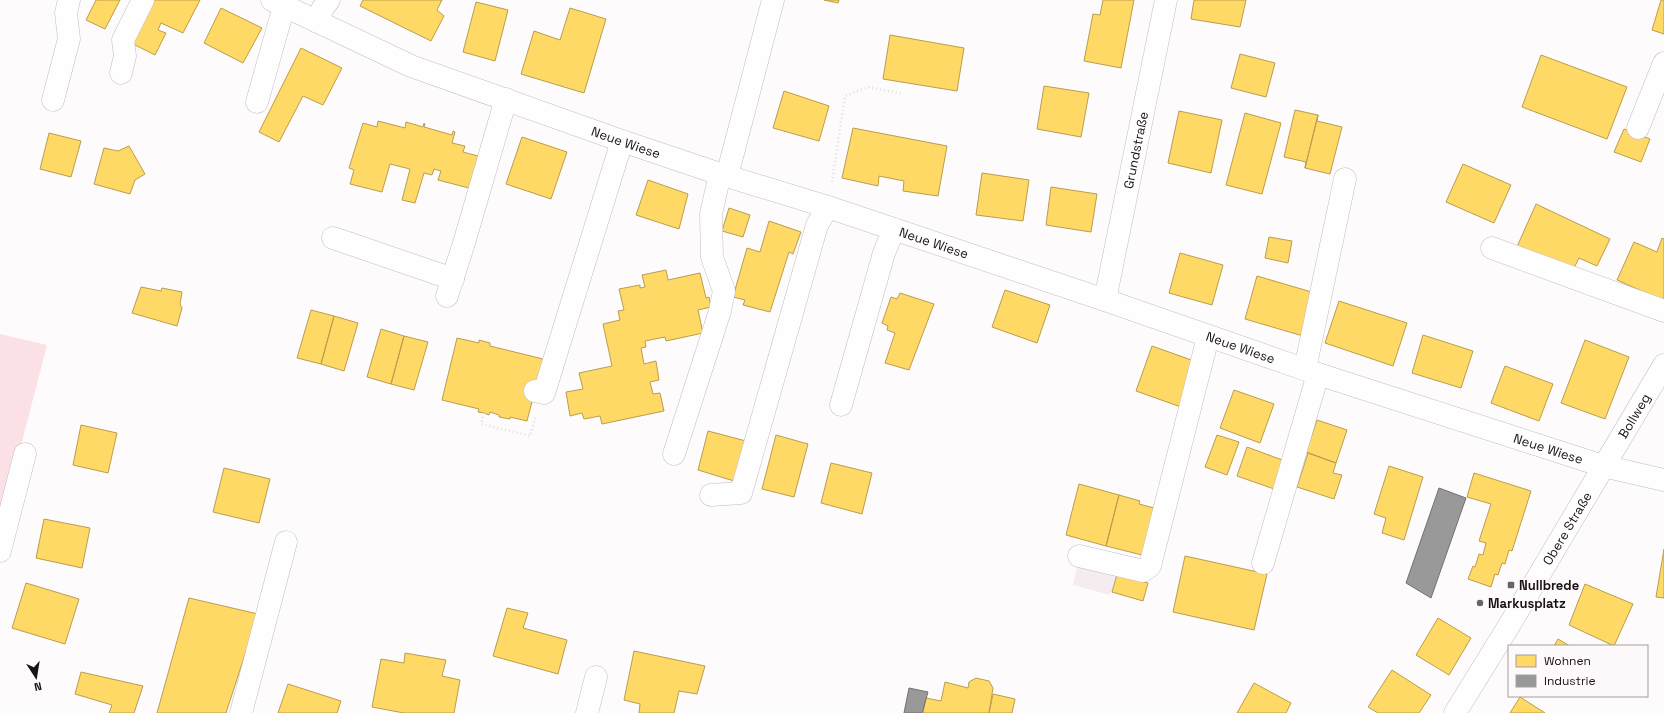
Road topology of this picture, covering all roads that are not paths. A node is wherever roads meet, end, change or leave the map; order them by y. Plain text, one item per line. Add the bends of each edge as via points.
1 (69, 0) edge
2 (143, 0) edge
3 (329, 0) edge
4 (773, 0) edge
5 (1166, 0) edge
6 (278, 3) edge
7 (316, 21) junction
8 (1664, 63) edge
9 (121, 72) dead end
10 (506, 99) junction
11 (53, 100) dead end
12 (257, 102) dead end
13 (1638, 128) dead end
14 (622, 141) junction
15 (723, 175) junction
16 (1345, 179) dead end
17 (828, 207) junction
18 (894, 229) junction
19 (333, 238) dead end
20 (1492, 248) dead end
21 (1105, 300) junction
22 (1664, 311) edge
23 (1208, 337) junction
24 (1664, 365) edge
25 (1311, 372) junction
26 (1657, 391) edge
27 (539, 392) road end
28 (841, 405) dead end
29 (25, 454) dead end
30 (674, 454) dead end
31 (1603, 466) junction
32 (1664, 480) edge
33 (711, 495) dead end
34 (286, 542) dead end
35 (0, 551) edge
36 (1080, 556) dead end
37 (1263, 563) dead end
38 (596, 677) dead end
39 (241, 713) edge
40 (587, 713) edge
41 (1455, 713) edge

1 - 11 street via 66,13 69,39
2 - 9 street via 123,40 125,56
3 - 7 street
4 - 15 street
5 - 21 street, Grundstraße
6 - 7 street, Neue Wiese
6 - 12 street
7 - 10 street, Neue Wiese via 411,66
8 - 13 street
10 - 14 street, Neue Wiese
10 - 19 street via 450,288
14 - 15 street, Neue Wiese
14 - 27 street
15 - 17 street, Neue Wiese
15 - 30 street via 711,214 712,257 724,291 720,311
16 - 25 street
17 - 18 street, Neue Wiese
17 - 33 street via 816,224 742,493
18 - 21 street, Neue Wiese
18 - 28 street via 884,253
20 - 22 street
21 - 23 street, Neue Wiese
23 - 25 street, Neue Wiese
23 - 36 street via 1150,566 1143,571
24 - 26 street, Bollweg
25 - 31 street, Neue Wiese
25 - 37 street
26 - 31 street, Bollweg
29 - 35 street
31 - 32 street
31 - 41 street, Obere Straße via 1503,620
34 - 39 street
38 - 40 street

